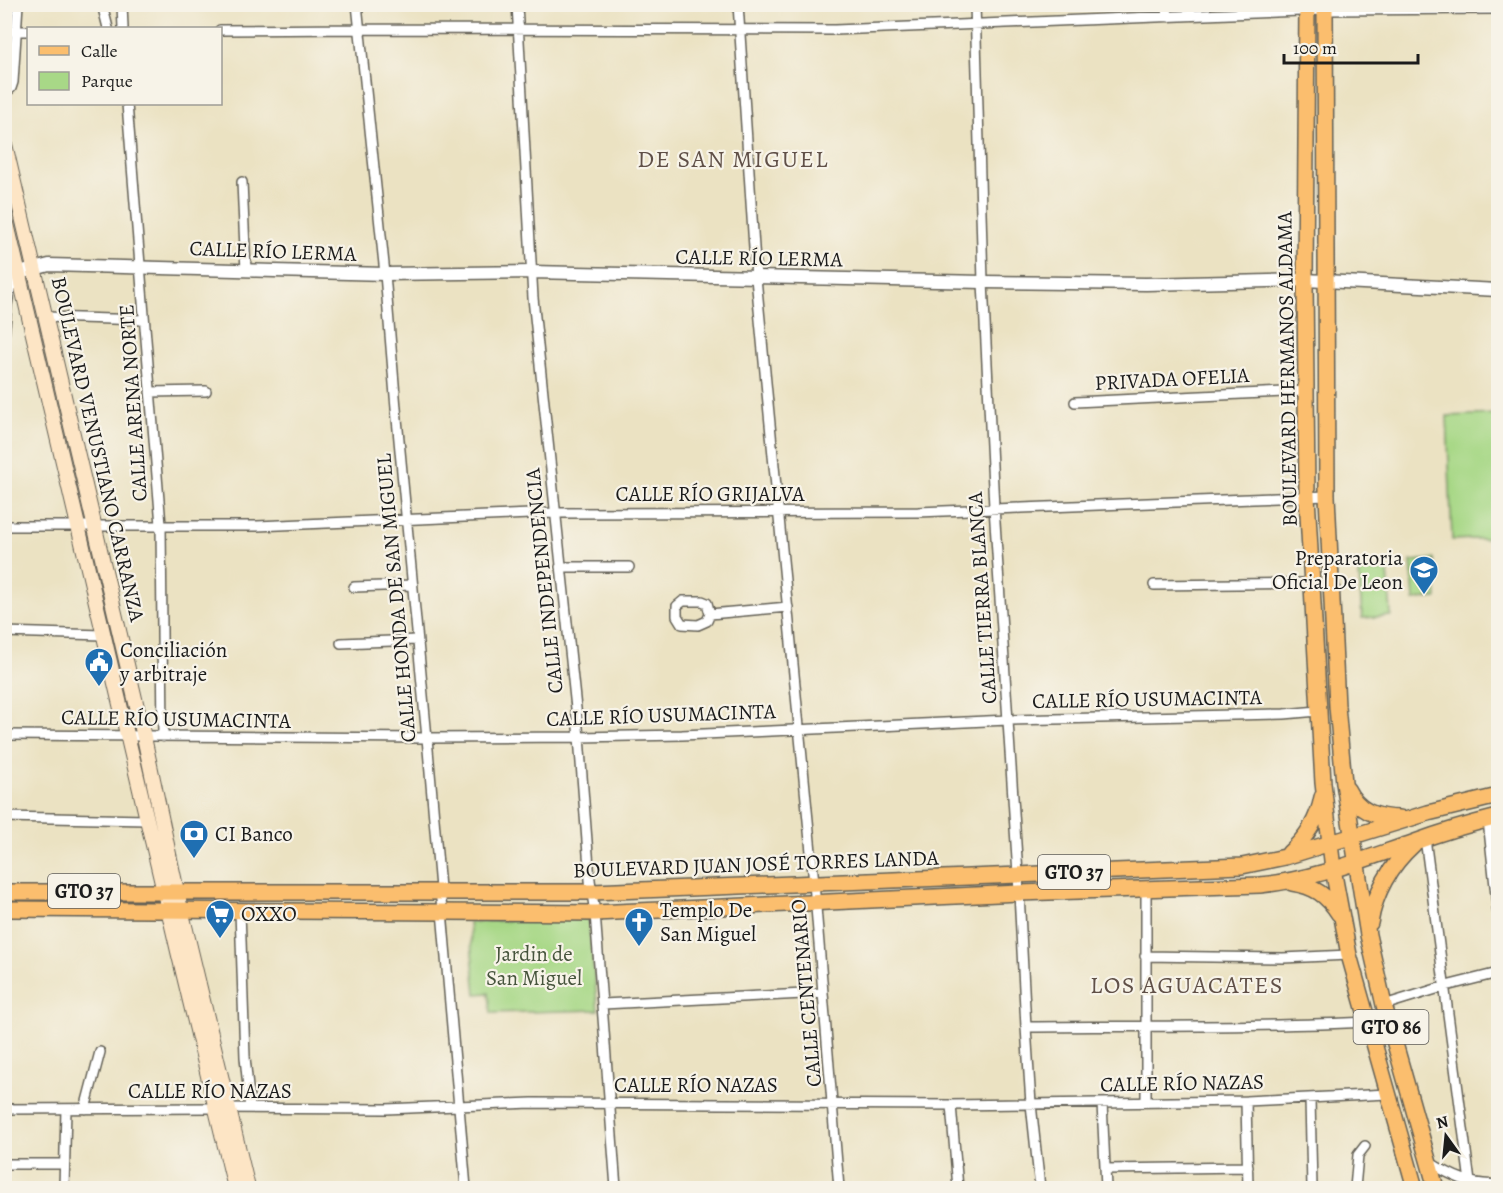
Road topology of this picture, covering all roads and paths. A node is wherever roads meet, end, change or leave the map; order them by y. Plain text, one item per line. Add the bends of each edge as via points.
1 (18, 4) edge
2 (102, 4) edge
3 (122, 4) edge
4 (357, 4) edge
5 (517, 4) edge
6 (738, 4) edge
7 (975, 4) edge
8 (1165, 4) edge
9 (1325, 7) edge
10 (1307, 8) edge
11 (1498, 9) edge
12 (1169, 17) junction
13 (977, 24) junction
14 (108, 27) edge
15 (123, 27) edge
16 (360, 29) junction
17 (519, 29) junction
18 (222, 30) edge
19 (4, 31) edge
20 (17, 31) junction
21 (27, 31) edge
22 (740, 31) junction
23 (4, 94) edge
24 (127, 105) edge
25 (4, 140) edge
26 (242, 182) dead end
27 (4, 211) edge
28 (141, 267) junction
29 (34, 268) junction
30 (246, 271) junction
31 (531, 272) junction
32 (19, 273) junction
33 (386, 274) junction
34 (756, 278) junction
35 (1305, 280) junction
36 (1325, 281) junction
37 (983, 282) junction
38 (1498, 290) edge
39 (7, 291) edge
40 (46, 317) junction
41 (144, 320) junction
42 (4, 335) edge
43 (206, 391) dead end
44 (1306, 391) junction
45 (150, 392) junction
46 (1075, 402) dead end
47 (1307, 496) junction
48 (1327, 496) junction
49 (993, 507) junction
50 (778, 512) junction
51 (555, 513) junction
52 (407, 519) junction
53 (161, 525) junction
54 (4, 526) edge
55 (87, 527) junction
56 (560, 567) junction
57 (629, 567) dead end
58 (1312, 583) junction
59 (412, 585) junction
60 (1154, 585) dead end
61 (354, 587) dead end
62 (788, 608) junction
63 (710, 614) dead end
64 (4, 632) edge
65 (103, 635) junction
66 (417, 640) junction
67 (341, 643) dead end
68 (1318, 711) junction
69 (1008, 720) junction
70 (798, 729) junction
71 (4, 735) edge
72 (127, 736) junction
73 (144, 737) junction
74 (163, 737) junction
75 (579, 737) junction
76 (427, 738) junction
77 (1323, 783) junction
78 (1344, 783) junction
79 (1498, 796) edge
80 (1418, 816) junction
81 (4, 817) edge
82 (1493, 818) edge
83 (146, 820) junction
84 (1352, 837) junction
85 (1421, 840) junction
86 (1330, 843) junction
87 (1286, 856) junction
88 (1356, 862) junction
89 (1333, 869) junction
90 (1018, 874) junction
91 (1286, 882) junction
92 (814, 883) junction
93 (1146, 888) junction
94 (170, 891) junction
95 (440, 891) junction
96 (4, 892) edge
97 (592, 892) junction
98 (1019, 892) junction
99 (815, 902) junction
100 (4, 909) edge
101 (175, 910) junction
102 (240, 911) junction
103 (442, 913) junction
104 (595, 913) junction
105 (1498, 914) edge
106 (1341, 917) junction
107 (1368, 935) junction
108 (1349, 955) junction
109 (1145, 956) junction
110 (1498, 973) edge
111 (1446, 986) junction
112 (823, 993) junction
113 (603, 1004) junction
114 (1384, 1005) junction
115 (1368, 1022) junction
116 (1146, 1025) junction
117 (1026, 1027) junction
118 (100, 1052) dead end
119 (1388, 1095) junction
120 (1310, 1099) junction
121 (1246, 1101) junction
122 (1146, 1102) junction
123 (611, 1103) junction
124 (1102, 1103) junction
125 (834, 1104) junction
126 (1031, 1104) junction
127 (951, 1105) junction
128 (458, 1106) junction
129 (215, 1108) junction
130 (230, 1108) junction
131 (250, 1108) junction
132 (66, 1109) junction
133 (85, 1109) junction
134 (4, 1110) edge
135 (1365, 1146) dead end
136 (1429, 1162) junction
137 (4, 1164) edge
138 (64, 1164) junction
139 (1248, 1167) junction
140 (1106, 1169) junction
141 (1470, 1182) junction
142 (1491, 1186) edge
143 (64, 1188) edge
144 (235, 1188) edge
145 (249, 1188) edge
146 (466, 1188) edge
147 (616, 1188) edge
148 (840, 1188) edge
149 (958, 1188) edge
150 (1040, 1188) edge
151 (1106, 1188) edge
152 (1248, 1188) edge
153 (1312, 1188) edge
154 (1355, 1188) edge
155 (1415, 1188) edge
156 (1436, 1188) edge

1 - 20 street
2 - 14 street
3 - 15 street
4 - 16 street, CALLE HONDA DE SAN MIGUEL
5 - 17 street, CALLE INDEPENDENCIA
6 - 22 street, CALLE CENTENARIO
7 - 13 street, CALLE TIERRA BLANCA
8 - 12 street
9 - 10 street
9 - 11 street
9 - 36 main road, BOULEVARD HERMANOS ALDAMA
10 - 12 street
10 - 35 main road, BOULEVARD HERMANOS ALDAMA
12 - 13 street
13 - 22 street
13 - 37 street, CALLE TIERRA BLANCA
16 - 17 street
16 - 18 street
16 - 33 street, CALLE HONDA DE SAN MIGUEL
17 - 22 street
17 - 31 street, CALLE INDEPENDENCIA
19 - 20 street
20 - 21 street
20 - 23 street via 14,82
22 - 34 street, CALLE CENTENARIO
24 - 28 street, CALLE ARENA NORTE
25 - 29 main road, BOULEVARD VENUSTIANO CARRANZA
26 - 30 street
27 - 32 main road, BOULEVARD VENUSTIANO CARRANZA
28 - 29 street, CALLE RÍO LERMA
28 - 30 street, CALLE RÍO LERMA
28 - 41 street, CALLE ARENA NORTE
29 - 32 street, CALLE RÍO LERMA
29 - 40 main road, BOULEVARD VENUSTIANO CARRANZA
30 - 33 street, CALLE RÍO LERMA
31 - 33 street, CALLE RÍO LERMA
31 - 34 street, CALLE RÍO LERMA
31 - 51 street, CALLE INDEPENDENCIA
32 - 39 street
32 - 55 main road, BOULEVARD VENUSTIANO CARRANZA
33 - 52 street, CALLE HONDA DE SAN MIGUEL
34 - 37 street, CALLE RÍO LERMA
34 - 50 street, CALLE CENTENARIO
35 - 36 street, CALLE RÍO LERMA
35 - 37 street, CALLE RÍO LERMA via 1146,284
35 - 44 main road, BOULEVARD HERMANOS ALDAMA
36 - 38 street, CALLE RÍO LERMA
36 - 48 main road, BOULEVARD HERMANOS ALDAMA
37 - 49 street, CALLE TIERRA BLANCA
39 - 42 street
40 - 41 street
40 - 55 main road, BOULEVARD VENUSTIANO CARRANZA
41 - 45 street, CALLE ARENA NORTE
43 - 45 street
44 - 46 street, PRIVADA OFELIA
44 - 47 main road, BOULEVARD HERMANOS ALDAMA
45 - 53 street, CALLE ARENA NORTE
47 - 48 street, CALLE RÍO GRIJALVA
47 - 49 street, CALLE RÍO GRIJALVA
47 - 58 main road, BOULEVARD HERMANOS ALDAMA
48 - 78 main road, BOULEVARD HERMANOS ALDAMA
49 - 50 street, CALLE RÍO GRIJALVA via 918,512
49 - 69 street, CALLE TIERRA BLANCA
50 - 51 street, CALLE RÍO GRIJALVA
50 - 62 street, CALLE CENTENARIO
51 - 52 street, CALLE RÍO GRIJALVA
51 - 56 street, CALLE INDEPENDENCIA
52 - 53 street, CALLE RÍO GRIJALVA via 257,526
52 - 59 street, CALLE HONDA DE SAN MIGUEL
53 - 55 street, CALLE RÍO GRIJALVA
53 - 74 street, CALLE ARENA NORTE
54 - 55 street, CALLE RÍO GRIJALVA
55 - 65 main road, BOULEVARD VENUSTIANO CARRANZA
55 - 73 main road, BOULEVARD VENUSTIANO CARRANZA
56 - 57 street
56 - 75 street, CALLE INDEPENDENCIA
58 - 60 street
58 - 68 main road, BOULEVARD HERMANOS ALDAMA
59 - 61 street
59 - 66 street, CALLE HONDA DE SAN MIGUEL
62 - 63 street
62 - 70 street, CALLE CENTENARIO
64 - 65 street
65 - 72 main road, BOULEVARD VENUSTIANO CARRANZA
66 - 67 street
66 - 76 street, CALLE HONDA DE SAN MIGUEL
68 - 69 street, CALLE RÍO USUMACINTA
68 - 77 main road, BOULEVARD HERMANOS ALDAMA
69 - 70 street, CALLE RÍO USUMACINTA
69 - 90 street, CALLE TIERRA BLANCA
70 - 75 street, CALLE RÍO USUMACINTA
70 - 92 street, CALLE CENTENARIO
71 - 72 street, CALLE RÍO USUMACINTA
72 - 73 street, CALLE RÍO USUMACINTA
72 - 83 main road, BOULEVARD VENUSTIANO CARRANZA
73 - 74 street, CALLE RÍO USUMACINTA
73 - 94 main road, BOULEVARD VENUSTIANO CARRANZA
74 - 76 street, CALLE RÍO USUMACINTA
75 - 76 street, CALLE RÍO USUMACINTA
75 - 97 street, CALLE INDEPENDENCIA
76 - 95 street, CALLE HONDA DE SAN MIGUEL
77 - 86 main road, BOULEVARD HERMANOS ALDAMA
77 - 87 main road via 1313,824
78 - 80 main road via 1355,802 1373,815
78 - 84 main road, BOULEVARD HERMANOS ALDAMA
79 - 80 main road, BOULEVARD JUAN JOSÉ TORRES LANDA / GTO 37
80 - 84 main road, BOULEVARD JUAN JOSÉ TORRES LANDA / GTO 37
81 - 83 street
82 - 85 main road, BOULEVARD JUAN JOSÉ TORRES LANDA / GTO 37
82 - 105 street
83 - 94 main road, BOULEVARD VENUSTIANO CARRANZA
84 - 86 main road, BOULEVARD JUAN JOSÉ TORRES LANDA / GTO 37
84 - 88 main road, BOULEVARD HERMANOS ALDAMA / GTO 86
85 - 88 main road, BOULEVARD JUAN JOSÉ TORRES LANDA / GTO 37
85 - 107 main road via 1384,881
85 - 111 street
86 - 87 main road, BOULEVARD JUAN JOSÉ TORRES LANDA / GTO 37
86 - 89 main road, BOULEVARD HERMANOS ALDAMA / GTO 86
87 - 90 main road, BOULEVARD JUAN JOSÉ TORRES LANDA / GTO 37 via 1242,866
88 - 89 main road, BOULEVARD JUAN JOSÉ TORRES LANDA / GTO 37
88 - 107 main road, BOULEVARD HERMANOS ALDAMA / GTO 86
89 - 91 main road, BOULEVARD JUAN JOSÉ TORRES LANDA / GTO 37
89 - 106 main road, BOULEVARD HERMANOS ALDAMA / GTO 86
90 - 92 main road, BOULEVARD JUAN JOSÉ TORRES LANDA / GTO 37
90 - 98 street, CALLE TIERRA BLANCA
91 - 93 main road, BOULEVARD JUAN JOSÉ TORRES LANDA / GTO 37
91 - 106 main road via 1319,891
92 - 97 main road, BOULEVARD JUAN JOSÉ TORRES LANDA / GTO 37
92 - 99 street, CALLE CENTENARIO
93 - 98 main road, BOULEVARD JUAN JOSÉ TORRES LANDA / GTO 37
93 - 109 street
94 - 95 main road, BOULEVARD JUAN JOSÉ TORRES LANDA / GTO 37
94 - 96 main road, BOULEVARD JUAN JOSÉ TORRES LANDA / GTO 37
94 - 101 main road, BOULEVARD VENUSTIANO CARRANZA
95 - 97 main road, BOULEVARD JUAN JOSÉ TORRES LANDA / GTO 37
95 - 103 street, CALLE HONDA DE SAN MIGUEL
97 - 104 street, CALLE INDEPENDENCIA
98 - 99 main road, BOULEVARD JUAN JOSÉ TORRES LANDA / GTO 37
98 - 117 street, CALLE TIERRA BLANCA
99 - 104 main road, BOULEVARD JUAN JOSÉ TORRES LANDA / GTO 37
99 - 112 street, CALLE CENTENARIO
100 - 101 main road, BOULEVARD JUAN JOSÉ TORRES LANDA / GTO 37
101 - 102 main road, BOULEVARD JUAN JOSÉ TORRES LANDA / GTO 37
101 - 129 main road, BOULEVARD VENUSTIANO CARRANZA
101 - 130 main road, BOULEVARD VENUSTIANO CARRANZA
102 - 103 main road, BOULEVARD JUAN JOSÉ TORRES LANDA / GTO 37
102 - 131 street
103 - 104 main road, BOULEVARD JUAN JOSÉ TORRES LANDA / GTO 37
103 - 128 street, CALLE HONDA DE SAN MIGUEL
104 - 113 street, CALLE INDEPENDENCIA
106 - 108 main road, BOULEVARD HERMANOS ALDAMA / GTO 86
107 - 114 main road, BOULEVARD HERMANOS ALDAMA / GTO 86
108 - 109 street
108 - 115 main road, BOULEVARD HERMANOS ALDAMA / GTO 86
109 - 116 street
110 - 111 street
111 - 114 street
111 - 141 street
112 - 113 street
112 - 125 street, CALLE CENTENARIO
113 - 123 street, CALLE INDEPENDENCIA
114 - 136 main road, BOULEVARD HERMANOS ALDAMA / GTO 86
115 - 116 street
115 - 119 main road, BOULEVARD HERMANOS ALDAMA / GTO 86
116 - 117 street
116 - 122 street
117 - 126 street, CALLE TIERRA BLANCA
118 - 133 street
119 - 120 street, CALLE RÍO NAZAS
119 - 155 main road, BOULEVARD HERMANOS ALDAMA / GTO 86
120 - 121 street, CALLE RÍO NAZAS
120 - 153 street
121 - 122 street, CALLE RÍO NAZAS
121 - 139 street
122 - 124 street, CALLE RÍO NAZAS
123 - 125 street, CALLE RÍO NAZAS
123 - 128 street, CALLE RÍO NAZAS
123 - 147 street, CALLE INDEPENDENCIA
124 - 126 street, CALLE RÍO NAZAS
124 - 140 street
125 - 127 street, CALLE RÍO NAZAS
125 - 148 street, CALLE CENTENARIO
126 - 127 street, CALLE RÍO NAZAS
126 - 150 street, CALLE TIERRA BLANCA
127 - 149 street
128 - 131 street, CALLE RÍO NAZAS
128 - 146 street, CALLE HONDA DE SAN MIGUEL
129 - 130 street, CALLE RÍO NAZAS
129 - 133 street, CALLE RÍO NAZAS
129 - 144 main road, BOULEVARD VENUSTIANO CARRANZA
130 - 131 street, CALLE RÍO NAZAS
130 - 145 main road, BOULEVARD VENUSTIANO CARRANZA
132 - 133 street, CALLE RÍO NAZAS
132 - 134 street, CALLE RÍO NAZAS
132 - 138 street
135 - 154 street via 1358,1155
136 - 141 street
136 - 156 main road, BOULEVARD HERMANOS ALDAMA / GTO 86
137 - 138 street
138 - 143 street
139 - 140 street
139 - 152 street
140 - 151 street
141 - 142 street

